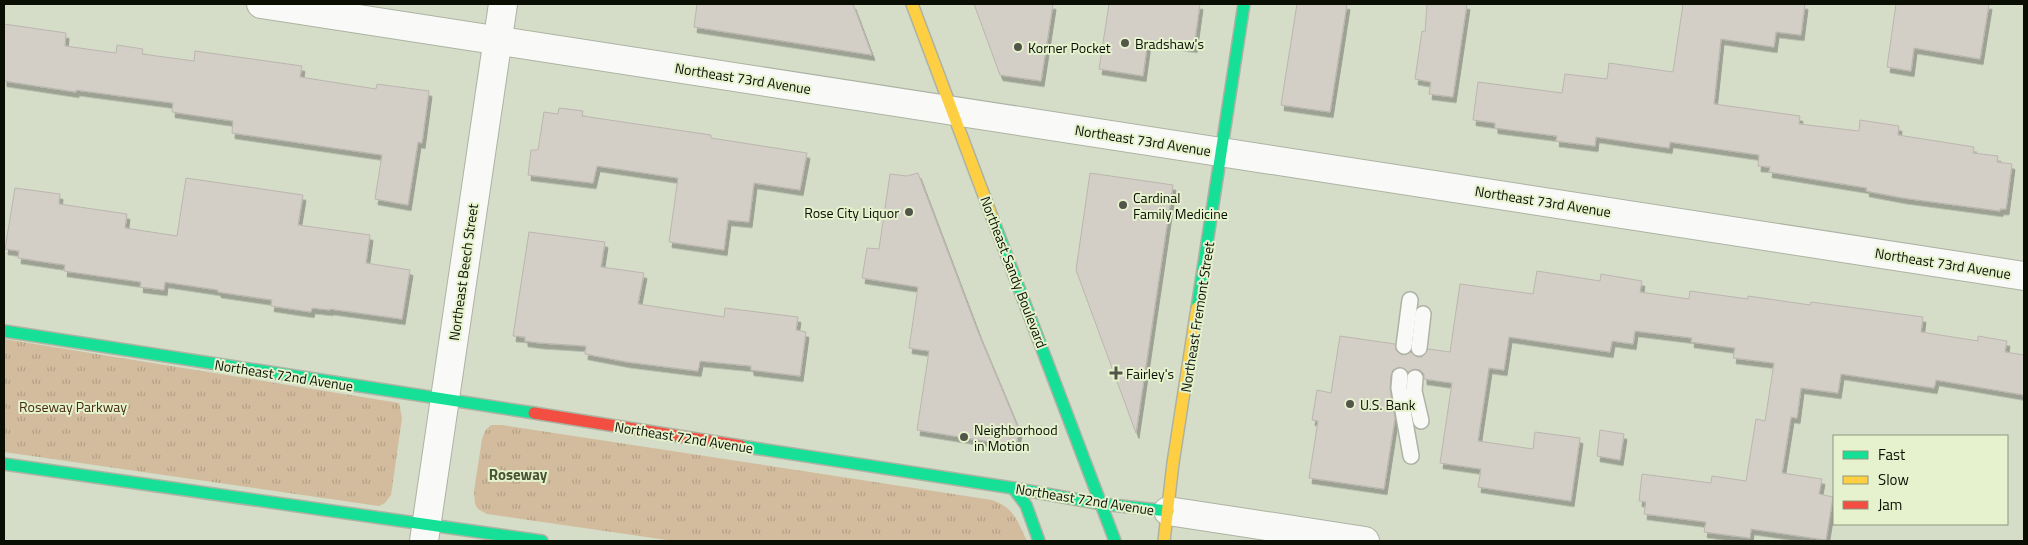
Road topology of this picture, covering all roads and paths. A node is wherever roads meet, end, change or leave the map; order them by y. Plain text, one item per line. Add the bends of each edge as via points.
1 (261, 4) edge
2 (503, 4) edge
3 (912, 4) edge
4 (1244, 4) edge
5 (498, 40) junction
6 (953, 110) junction
7 (1222, 152) junction
8 (2024, 276) edge
9 (1410, 300) dead end
10 (1423, 314) dead end
11 (4, 331) edge
12 (445, 400) junction
13 (1421, 421) dead end
14 (1411, 456) dead end
15 (4, 464) edge
16 (1013, 488) junction
17 (1102, 504) junction
18 (1168, 511) junction
19 (425, 533) edge
20 (542, 541) edge
21 (1039, 541) edge
22 (1116, 541) edge
23 (1164, 541) edge
24 (1365, 541) edge

1 - 5 street, Northeast 73rd Avenue
2 - 5 street, Northeast Beech Street
3 - 6 street, Northeast Sandy Boulevard
4 - 7 street, Northeast Fremont Street
5 - 6 street, Northeast 73rd Avenue
5 - 12 street, Northeast Beech Street
6 - 7 street, Northeast 73rd Avenue
6 - 17 street, Northeast Sandy Boulevard
7 - 8 street, Northeast 73rd Avenue
7 - 18 street, Northeast Fremont Street
9 - 10 lane via 1411,347
11 - 12 street, Northeast 72nd Avenue
12 - 16 street, Northeast 72nd Avenue
12 - 19 street, Northeast Beech Street
13 - 14 lane via 1407,377 1398,388
15 - 19 street
16 - 17 street, Northeast 72nd Avenue
16 - 21 street via 1026,505
17 - 18 street, Northeast 72nd Avenue
17 - 22 street, Northeast Sandy Boulevard
18 - 23 street, Northeast Fremont Street
18 - 24 street, Northeast 72nd Avenue
19 - 20 street

